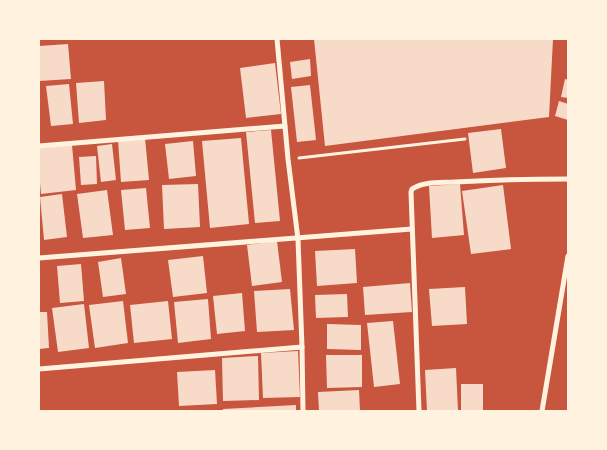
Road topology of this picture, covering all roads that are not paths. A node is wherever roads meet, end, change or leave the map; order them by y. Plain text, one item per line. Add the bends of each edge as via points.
1 (277, 39) edge
2 (285, 126) junction
3 (39, 146) edge
4 (568, 179) edge
5 (412, 229) junction
6 (298, 239) junction
7 (568, 256) edge
8 (39, 258) edge
9 (302, 347) junction
10 (39, 369) edge
11 (303, 411) edge
12 (419, 411) edge
13 (542, 411) edge

1 - 2 street
2 - 3 street
2 - 6 street
4 - 5 street via 507,179 416,186 411,192
5 - 6 street
5 - 12 street
6 - 8 street
6 - 9 street
7 - 13 street
9 - 10 street
9 - 11 street

